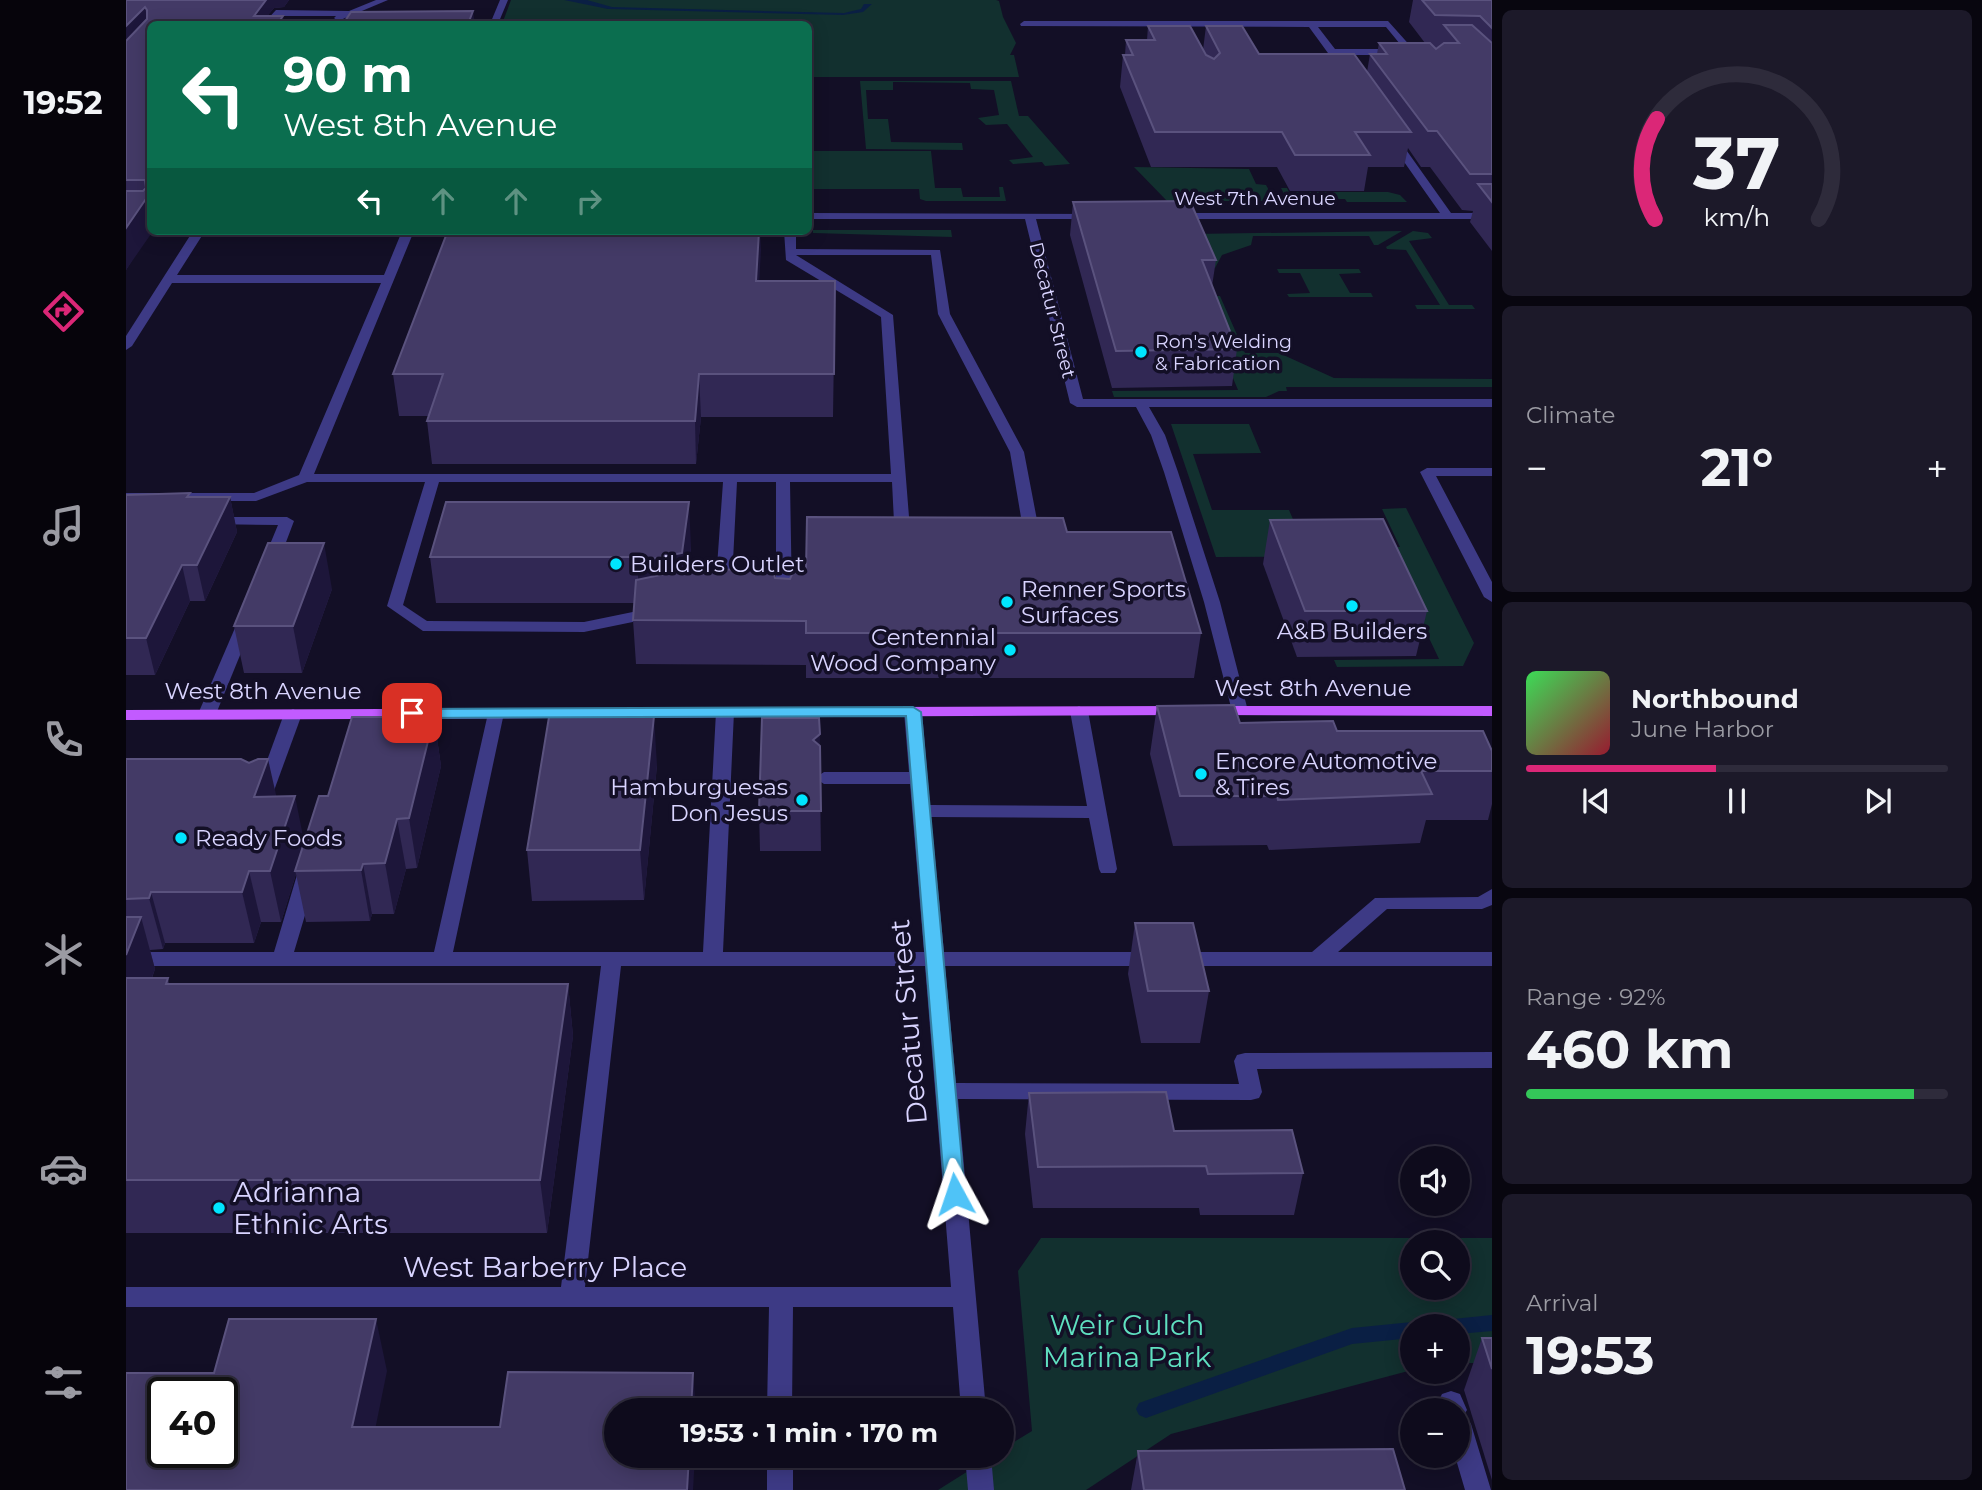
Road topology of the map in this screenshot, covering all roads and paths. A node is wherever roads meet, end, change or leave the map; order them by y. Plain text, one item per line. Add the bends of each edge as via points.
1 (504, 0) edge
2 (380, 1) edge
3 (348, 13) junction
4 (269, 21) edge
5 (335, 21) edge
6 (495, 21) edge
7 (1024, 24) dead end
8 (1177, 24) junction
9 (1312, 24) junction
10 (1182, 35) edge
11 (1331, 52) junction
12 (1411, 52) junction
13 (1422, 52) edge
14 (1424, 68) edge
15 (1354, 84) edge
16 (1385, 128) edge
17 (812, 216) edge
18 (1030, 216) junction
19 (1106, 216) edge
20 (1158, 216) edge
21 (1448, 216) junction
22 (1492, 216) edge
23 (196, 235) edge
24 (406, 235) edge
25 (790, 235) edge
26 (790, 252) junction
27 (169, 279) junction
28 (388, 279) junction
29 (126, 346) edge
30 (1140, 403) junction
31 (1492, 403) edge
32 (1492, 472) edge
33 (305, 478) junction
34 (433, 478) junction
35 (730, 478) junction
36 (783, 478) junction
37 (899, 478) junction
38 (126, 497) edge
39 (193, 521) edge
40 (1035, 553) edge
41 (904, 554) edge
42 (261, 585) edge
43 (1492, 598) edge
44 (707, 600) edge
45 (675, 608) edge
46 (250, 610) edge
47 (785, 617) edge
48 (1492, 710) edge
49 (1079, 711) junction
50 (1239, 711) junction
51 (725, 712) junction
52 (913, 712) junction
53 (357, 713) junction
54 (495, 713) junction
55 (207, 714) junction
56 (293, 714) junction
57 (126, 715) edge
58 (350, 736) edge
59 (824, 778) dead end
60 (919, 778) junction
61 (261, 804) edge
62 (922, 811) junction
63 (1098, 812) junction
64 (314, 853) edge
65 (1108, 869) dead end
66 (1492, 895) edge
67 (126, 959) edge
68 (282, 959) junction
69 (442, 959) junction
70 (612, 959) junction
71 (713, 959) junction
72 (935, 959) junction
73 (1317, 959) junction
74 (1492, 959) edge
75 (1492, 1060) edge
76 (946, 1091) junction
77 (126, 1297) edge
78 (572, 1297) junction
79 (780, 1297) junction
80 (964, 1297) junction
81 (780, 1398) edge
82 (973, 1398) edge
83 (1470, 1464) edge
84 (780, 1468) edge
85 (979, 1468) edge
86 (780, 1490) edge
87 (981, 1490) edge
88 (1478, 1490) edge

1 - 6 street
2 - 3 street
3 - 4 street via 275,13
3 - 5 street
7 - 8 street
8 - 9 street
8 - 10 street
9 - 11 street
9 - 12 street via 1388,24
11 - 12 street
11 - 15 street
12 - 13 street
12 - 14 street
16 - 21 street
17 - 18 street
18 - 19 street
18 - 30 street, Decatur Street via 1077,403
20 - 21 street, West 7th Avenue
21 - 22 street, West 7th Avenue
23 - 27 street
24 - 28 street
25 - 26 street
26 - 37 street via 790,258 887,315
26 - 40 street via 936,252 944,314 1017,452
27 - 28 street
27 - 29 street
28 - 33 street
30 - 31 street
30 - 50 street via 1171,472 1212,602
32 - 43 street via 1427,472
33 - 34 street
33 - 38 street via 256,497
34 - 35 street
34 - 45 street via 395,606 423,626 584,627
35 - 36 street
35 - 44 street via 724,582 716,597
36 - 37 street
36 - 47 street
37 - 41 street
39 - 42 street via 287,521
46 - 55 street
48 - 50 main road, West 8th Avenue
49 - 50 main road, West 8th Avenue
49 - 52 main road, West 8th Avenue
49 - 63 street
51 - 52 main road, West 8th Avenue
51 - 54 main road, West 8th Avenue
51 - 71 street
52 - 60 street, Decatur Street
53 - 54 main road, West 8th Avenue
53 - 56 main road, West 8th Avenue
53 - 58 street
54 - 69 street
55 - 56 main road, West 8th Avenue
55 - 57 main road, West 8th Avenue
56 - 61 street
59 - 60 street
60 - 62 street, Decatur Street
62 - 63 street
62 - 72 street, Decatur Street
63 - 65 street
64 - 68 street
66 - 73 street via 1482,903 1382,903
67 - 68 street
68 - 69 street
69 - 70 street
70 - 71 street
70 - 78 street
71 - 72 street
72 - 73 street
72 - 76 street, Decatur Street
73 - 74 street
75 - 76 street via 1245,1061 1251,1092
76 - 80 street, Decatur Street
77 - 78 street, West Barberry Place
78 - 79 street, West Barberry Place
79 - 80 street, West Barberry Place
79 - 81 street
80 - 82 street, Decatur Street
83 - 88 street
84 - 86 street
85 - 87 street

